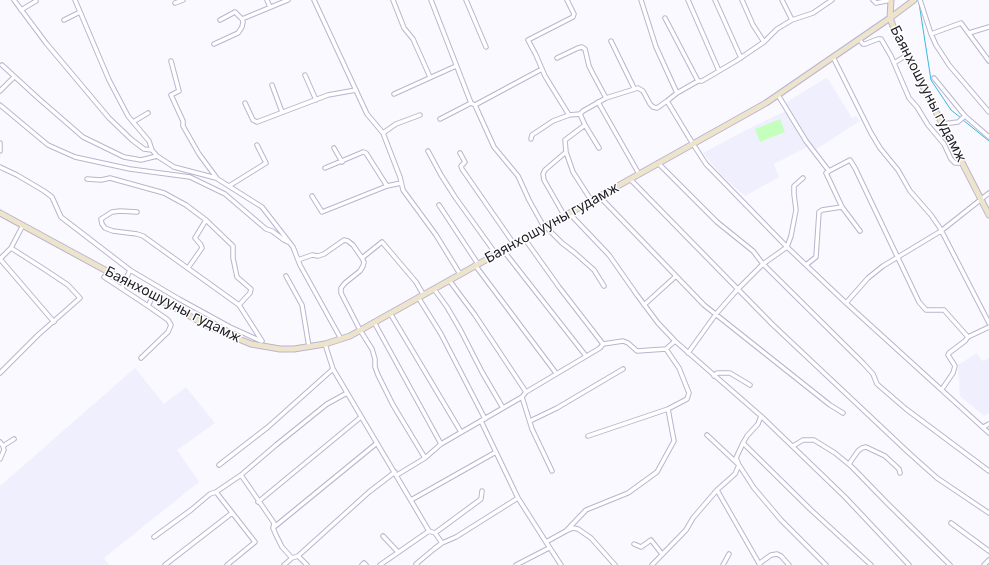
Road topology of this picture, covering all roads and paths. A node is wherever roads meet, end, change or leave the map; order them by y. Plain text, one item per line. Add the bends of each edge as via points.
1 (14, 0) edge
2 (76, 0) edge
3 (183, 0) edge
4 (267, 0) edge
5 (288, 0) edge
6 (314, 0) edge
7 (393, 0) edge
8 (431, 0) edge
9 (466, 0) edge
10 (567, 0) edge
11 (641, 0) edge
12 (688, 0) edge
13 (715, 0) edge
14 (742, 0) edge
15 (782, 0) edge
16 (832, 0) edge
17 (891, 0) edge
18 (914, 0) edge
19 (920, 0) edge
20 (36, 1) edge
21 (875, 1) edge
22 (175, 3) dead end
23 (270, 7) junction
24 (21, 10) junction
25 (80, 12) junction
26 (665, 18) dead end
27 (890, 18) junction
28 (242, 19) junction
29 (64, 20) dead end
30 (220, 20) dead end
31 (792, 20) junction
32 (989, 27) edge
33 (969, 33) junction
34 (931, 34) junction
35 (859, 39) junction
36 (611, 41) dead end
37 (764, 42) junction
38 (214, 44) dead end
39 (486, 47) dead end
40 (907, 55) junction
41 (833, 57) junction
42 (557, 58) dead end
43 (741, 58) junction
44 (171, 61) dead end
45 (989, 61) edge
46 (894, 63) junction
47 (2, 65) dead end
48 (456, 66) junction
49 (542, 69) junction
50 (719, 71) junction
51 (305, 74) dead end
52 (14, 77) junction
53 (430, 77) junction
54 (934, 78) dead end
55 (698, 81) junction
56 (272, 85) dead end
57 (634, 88) junction
58 (356, 90) junction
59 (0, 91) edge
60 (677, 93) junction
61 (394, 94) dead end
62 (778, 95) junction
63 (606, 98) junction
64 (316, 100) junction
65 (667, 101) junction
66 (598, 102) junction
67 (471, 103) junction
68 (245, 104) dead end
69 (0, 105) edge
70 (475, 105) junction
71 (282, 112) junction
72 (989, 112) edge
73 (148, 113) dead end
74 (580, 114) junction
75 (420, 115) dead end
76 (569, 115) junction
77 (440, 118) dead end
78 (963, 118) junction
79 (133, 122) junction
80 (942, 124) junction
81 (585, 125) junction
82 (383, 133) junction
83 (989, 137) edge
84 (531, 139) dead end
85 (0, 143) edge
86 (693, 144) junction
87 (257, 145) dead end
88 (334, 148) dead end
89 (600, 148) dead end
90 (152, 150) junction
91 (0, 151) edge
92 (428, 151) dead end
93 (566, 152) junction
94 (460, 153) dead end
95 (156, 156) junction
96 (342, 162) junction
97 (658, 163) junction
98 (962, 163) junction
99 (0, 167) edge
100 (325, 168) dead end
101 (829, 171) junction
102 (638, 174) junction
103 (216, 178) junction
104 (803, 178) dead end
105 (87, 179) dead end
106 (630, 179) junction
107 (401, 183) junction
108 (229, 186) junction
109 (386, 186) junction
110 (989, 193) edge
111 (312, 196) dead end
112 (599, 196) junction
113 (981, 199) junction
114 (591, 200) junction
115 (438, 206) dead end
116 (842, 207) junction
117 (137, 212) dead end
118 (0, 213) edge
119 (566, 214) junction
120 (989, 215) edge
121 (206, 220) junction
122 (23, 225) junction
123 (544, 227) junction
124 (941, 231) junction
125 (860, 232) dead end
126 (524, 238) junction
127 (289, 242) junction
128 (514, 244) junction
129 (787, 247) junction
130 (10, 248) junction
131 (502, 250) junction
132 (496, 254) junction
133 (362, 258) junction
134 (898, 258) junction
135 (0, 259) edge
136 (298, 260) junction
137 (763, 264) junction
138 (477, 265) junction
139 (806, 265) junction
140 (188, 268) junction
141 (130, 270) junction
142 (460, 274) junction
143 (286, 276) dead end
144 (676, 276) junction
145 (104, 277) dead end
146 (450, 280) junction
147 (126, 282) junction
148 (604, 286) dead end
149 (122, 288) junction
150 (434, 289) junction
151 (737, 290) junction
152 (153, 296) junction
153 (421, 296) junction
154 (846, 303) junction
155 (239, 305) junction
156 (644, 305) junction
157 (148, 306) junction
158 (390, 313) junction
159 (716, 314) junction
160 (54, 322) junction
161 (374, 322) junction
162 (989, 323) edge
163 (989, 327) edge
164 (360, 330) junction
165 (968, 337) junction
166 (341, 339) junction
167 (262, 341) junction
168 (675, 342) junction
169 (325, 344) junction
170 (603, 344) junction
171 (267, 347) junction
172 (309, 347) junction
173 (666, 349) junction
174 (688, 353) junction
175 (586, 356) junction
176 (141, 358) dead end
177 (333, 369) junction
178 (623, 369) dead end
179 (0, 373) edge
180 (556, 373) junction
181 (714, 376) junction
182 (750, 385) dead end
183 (942, 389) junction
184 (526, 392) junction
185 (347, 393) junction
186 (522, 397) junction
187 (503, 408) junction
188 (668, 409) junction
189 (843, 413) dead end
190 (761, 416) junction
191 (361, 417) junction
192 (483, 420) junction
193 (530, 421) junction
194 (989, 424) edge
195 (983, 427) junction
196 (461, 432) junction
197 (989, 433) edge
198 (588, 436) dead end
199 (707, 436) dead end
200 (14, 439) dead end
201 (377, 443) junction
202 (742, 443) junction
203 (1, 444) edge
204 (441, 444) junction
205 (794, 446) junction
206 (496, 452) junction
207 (425, 458) junction
208 (0, 461) edge
209 (849, 464) junction
210 (219, 465) dead end
211 (739, 466) junction
212 (552, 471) dead end
213 (989, 471) edge
214 (900, 473) dead end
215 (396, 474) junction
216 (240, 475) junction
217 (717, 490) junction
218 (482, 491) dead end
219 (216, 492) junction
220 (518, 498) junction
221 (411, 500) junction
222 (258, 502) junction
223 (232, 513) junction
224 (989, 513) edge
225 (951, 523) dead end
226 (273, 528) junction
227 (429, 531) junction
228 (566, 531) junction
229 (435, 533) junction
230 (383, 536) dead end
231 (154, 537) dead end
232 (546, 542) junction
233 (442, 543) junction
234 (634, 544) dead end
235 (549, 548) junction
236 (989, 551) edge
237 (398, 552) junction
238 (662, 554) junction
239 (729, 554) dead end
240 (298, 556) junction
241 (292, 558) junction
242 (989, 560) edge
243 (760, 564) edge
244 (165, 565) edge
245 (227, 565) edge
246 (284, 565) edge
247 (307, 565) edge
248 (362, 565) edge
249 (366, 565) edge
250 (380, 565) edge
251 (417, 565) edge
252 (516, 565) edge
253 (561, 565) edge
254 (615, 565) edge
255 (652, 565) edge
256 (723, 565) edge
257 (789, 565) edge
258 (826, 565) edge
259 (871, 565) edge
260 (909, 565) edge
261 (950, 565) edge
262 (984, 565) edge

1 - 24 street
2 - 25 street
3 - 22 street
4 - 23 street
5 - 23 street
6 - 58 street
7 - 53 street via 404,28 413,39
8 - 48 street
9 - 39 street
10 - 49 street via 573,17 528,40
11 - 60 street via 656,47
12 - 50 street
13 - 43 street
14 - 37 street
15 - 31 street
16 - 31 street via 813,13
17 - 21 street
17 - 27 main road
18 - 27 main road
19 - 34 street
20 - 24 street
23 - 28 street
24 - 90 street via 109,118 144,149
25 - 29 street
25 - 79 street via 109,80
26 - 55 street
27 - 35 main road, Баянхошууны гудамж
27 - 40 main road, Баянхошууны гудамж
28 - 30 street via 235,12
28 - 38 street via 242,27 238,33
31 - 37 street via 777,29
32 - 33 street
33 - 34 street via 961,22
33 - 45 street
34 - 72 street via 949,65
35 - 41 main road, Баянхошууны гудамж
35 - 46 street via 863,44 882,39
36 - 57 street
37 - 43 street
40 - 46 street
40 - 80 main road, Баянхошууны гудамж
41 - 62 main road, Баянхошууны гудамж
41 - 124 street via 880,148
42 - 63 street via 582,47
43 - 50 street
44 - 103 street via 179,92 171,95 183,126
46 - 98 street via 909,98 944,144 951,159 956,163
47 - 52 street
48 - 53 street
48 - 67 street
49 - 70 street
49 - 76 street
50 - 55 street
51 - 64 street
52 - 59 street
52 - 95 street via 83,137 124,157 141,160
53 - 61 street
54 - 78 street
55 - 60 street
56 - 71 street
57 - 63 street
57 - 65 street via 643,90 653,107 657,108
58 - 64 street
58 - 82 street via 367,114
60 - 65 street
62 - 86 main road, Баянхошууны гудамж
62 - 101 street via 806,141
63 - 66 street
64 - 71 street
65 - 86 street
66 - 74 street
66 - 102 street
67 - 70 street
67 - 77 street
68 - 71 street via 257,122
69 - 127 street via 48,145 75,157 130,169 190,177 225,194 266,229
70 - 123 street via 494,147 518,176
73 - 79 street
74 - 76 street
74 - 81 street
75 - 82 street via 396,124
76 - 84 street via 546,125 532,135
78 - 80 street via 953,123
78 - 83 street
79 - 90 street via 149,141
80 - 98 main road, Баянхошууны гудамж
81 - 89 street
81 - 93 street via 565,140
82 - 107 street
85 - 91 street
86 - 97 main road, Баянхошууны гудамж
86 - 129 street via 706,164
87 - 108 street via 266,163
88 - 96 street
90 - 95 street
92 - 132 street via 455,197
93 - 114 street via 573,172
93 - 119 street via 543,174 544,180
94 - 128 street via 465,162 461,166 462,169
95 - 103 street via 174,167
96 - 100 street
96 - 109 street via 362,152 366,153
97 - 102 main road, Баянхошууны гудамж
97 - 137 street via 717,222 753,251
98 - 113 main road, Баянхошууны гудамж
99 - 141 street via 52,197 61,217
101 - 116 street via 826,174
101 - 134 street via 850,160
102 - 106 main road, Баянхошууны гудамж
103 - 108 street
104 - 129 street via 794,186 796,210
105 - 121 street via 110,178 164,193 186,204
106 - 112 main road, Баянхошууны гудамж
106 - 151 street
107 - 109 street
107 - 142 street via 403,190 436,234
108 - 127 street via 262,207
109 - 111 street via 322,212
110 - 113 street
112 - 114 main road, Баянхошууны гудамж
112 - 144 street
113 - 120 main road, Баянхошууны гудамж
113 - 124 street
114 - 119 main road, Баянхошууны гудамж
115 - 138 street
116 - 125 street
116 - 139 street via 819,212 816,257
117 - 140 street via 112,212 101,219 102,224 113,231 143,236
118 - 122 main road, Баянхошууны гудамж
119 - 123 main road, Баянхошууны гудамж
119 - 156 street via 609,255
121 - 140 street via 195,238 202,246
121 - 155 street via 233,246 237,276 251,289
122 - 130 street
122 - 147 main road, Баянхошууны гудамж
123 - 126 main road, Баянхошууны гудамж
123 - 148 street via 594,270
124 - 134 street
124 - 162 street
126 - 128 main road, Баянхошууны гудамж
126 - 170 street
127 - 136 street
128 - 131 main road, Баянхошууны гудамж
129 - 137 street
129 - 139 street
130 - 135 street
130 - 160 street via 68,285 80,298
131 - 132 main road, Баянхошууны гудамж
131 - 175 street
132 - 138 main road, Баянхошууны гудамж
133 - 136 street via 353,245 344,240 324,254
133 - 153 street via 382,242 416,282
133 - 164 street via 363,266 345,283 341,294
134 - 154 street via 868,278
134 - 165 street via 919,302 926,310 944,310
135 - 160 street
136 - 166 street
137 - 151 street
137 - 213 street via 863,363 873,374 877,384
138 - 142 main road, Баянхошууны гудамж
138 - 180 street
139 - 154 street
140 - 155 street
141 - 147 street
141 - 167 street via 230,327
142 - 146 main road, Баянхошууны гудамж
143 - 172 street via 302,305
144 - 156 street
144 - 159 street
145 - 149 street
146 - 150 main road, Баянхошууны гудамж
146 - 184 street
147 - 149 street
147 - 152 main road, Баянхошууны гудамж
149 - 157 street
150 - 153 main road, Баянхошууны гудамж
150 - 187 street
151 - 159 street
151 - 224 street via 937,478
152 - 157 street
152 - 171 main road, Баянхошууны гудамж via 208,326 251,344
153 - 158 main road, Баянхошууны гудамж
153 - 192 street
154 - 183 street
155 - 167 street
156 - 168 street
157 - 176 street via 171,325 168,332
158 - 161 main road, Баянхошууны гудамж
158 - 196 street
159 - 174 street
159 - 189 street
160 - 179 street
161 - 164 main road, Баянхошууны гудамж
161 - 204 street
163 - 165 street
164 - 166 main road, Баянхошууны гудамж
164 - 207 street via 372,349 375,367 393,405
165 - 183 street via 948,352 955,366
166 - 169 main road, Баянхошууны гудамж
167 - 171 street
168 - 173 street
168 - 174 street
169 - 172 main road, Баянхошууны гудамж
169 - 177 street
170 - 173 street via 623,341 637,352
170 - 175 street
171 - 172 main road, Баянхошууны гудамж
173 - 188 street via 679,368 689,393 687,399
174 - 181 street
175 - 180 street
177 - 185 street
177 - 210 street via 268,427
178 - 193 street
180 - 184 street
181 - 182 street via 718,373 730,373
181 - 190 street
183 - 195 street
184 - 186 street
185 - 191 street
185 - 216 street via 327,404
186 - 187 street
186 - 193 street
187 - 192 street
188 - 198 street
188 - 228 street via 674,442 657,472 628,493 586,510
190 - 202 street via 758,424
190 - 205 street
191 - 201 street
191 - 222 street
192 - 196 street
192 - 206 street
193 - 212 street
194 - 195 street
195 - 197 street
196 - 204 street
199 - 211 street
200 - 203 street
201 - 215 street
201 - 226 street
202 - 211 street via 736,458
202 - 259 street
203 - 208 street via 4,450
204 - 207 street
205 - 209 street via 803,440 814,440
205 - 260 street
206 - 220 street
206 - 221 street
207 - 215 street
209 - 214 street via 858,451 866,447 885,456
209 - 261 street
211 - 217 street via 735,474
211 - 258 street via 781,520
215 - 221 street
215 - 240 street via 369,492
216 - 219 street
216 - 222 street
217 - 238 street via 686,530
217 - 243 street
218 - 229 street via 477,502
219 - 223 street
219 - 231 street
220 - 232 street
220 - 233 street
221 - 227 street
222 - 226 street via 274,523
223 - 244 street
223 - 245 street via 255,542
225 - 236 street
226 - 241 street via 282,547
227 - 229 street
227 - 237 street
228 - 232 street
228 - 254 street via 578,528 591,538
229 - 233 street
230 - 237 street
232 - 235 street
233 - 251 street
234 - 238 street via 641,547 651,540
235 - 252 street
235 - 253 street
237 - 250 street
238 - 255 street
239 - 256 street
240 - 241 street
240 - 247 street
241 - 246 street
242 - 262 street
243 - 257 street via 777,554
248 - 249 street

